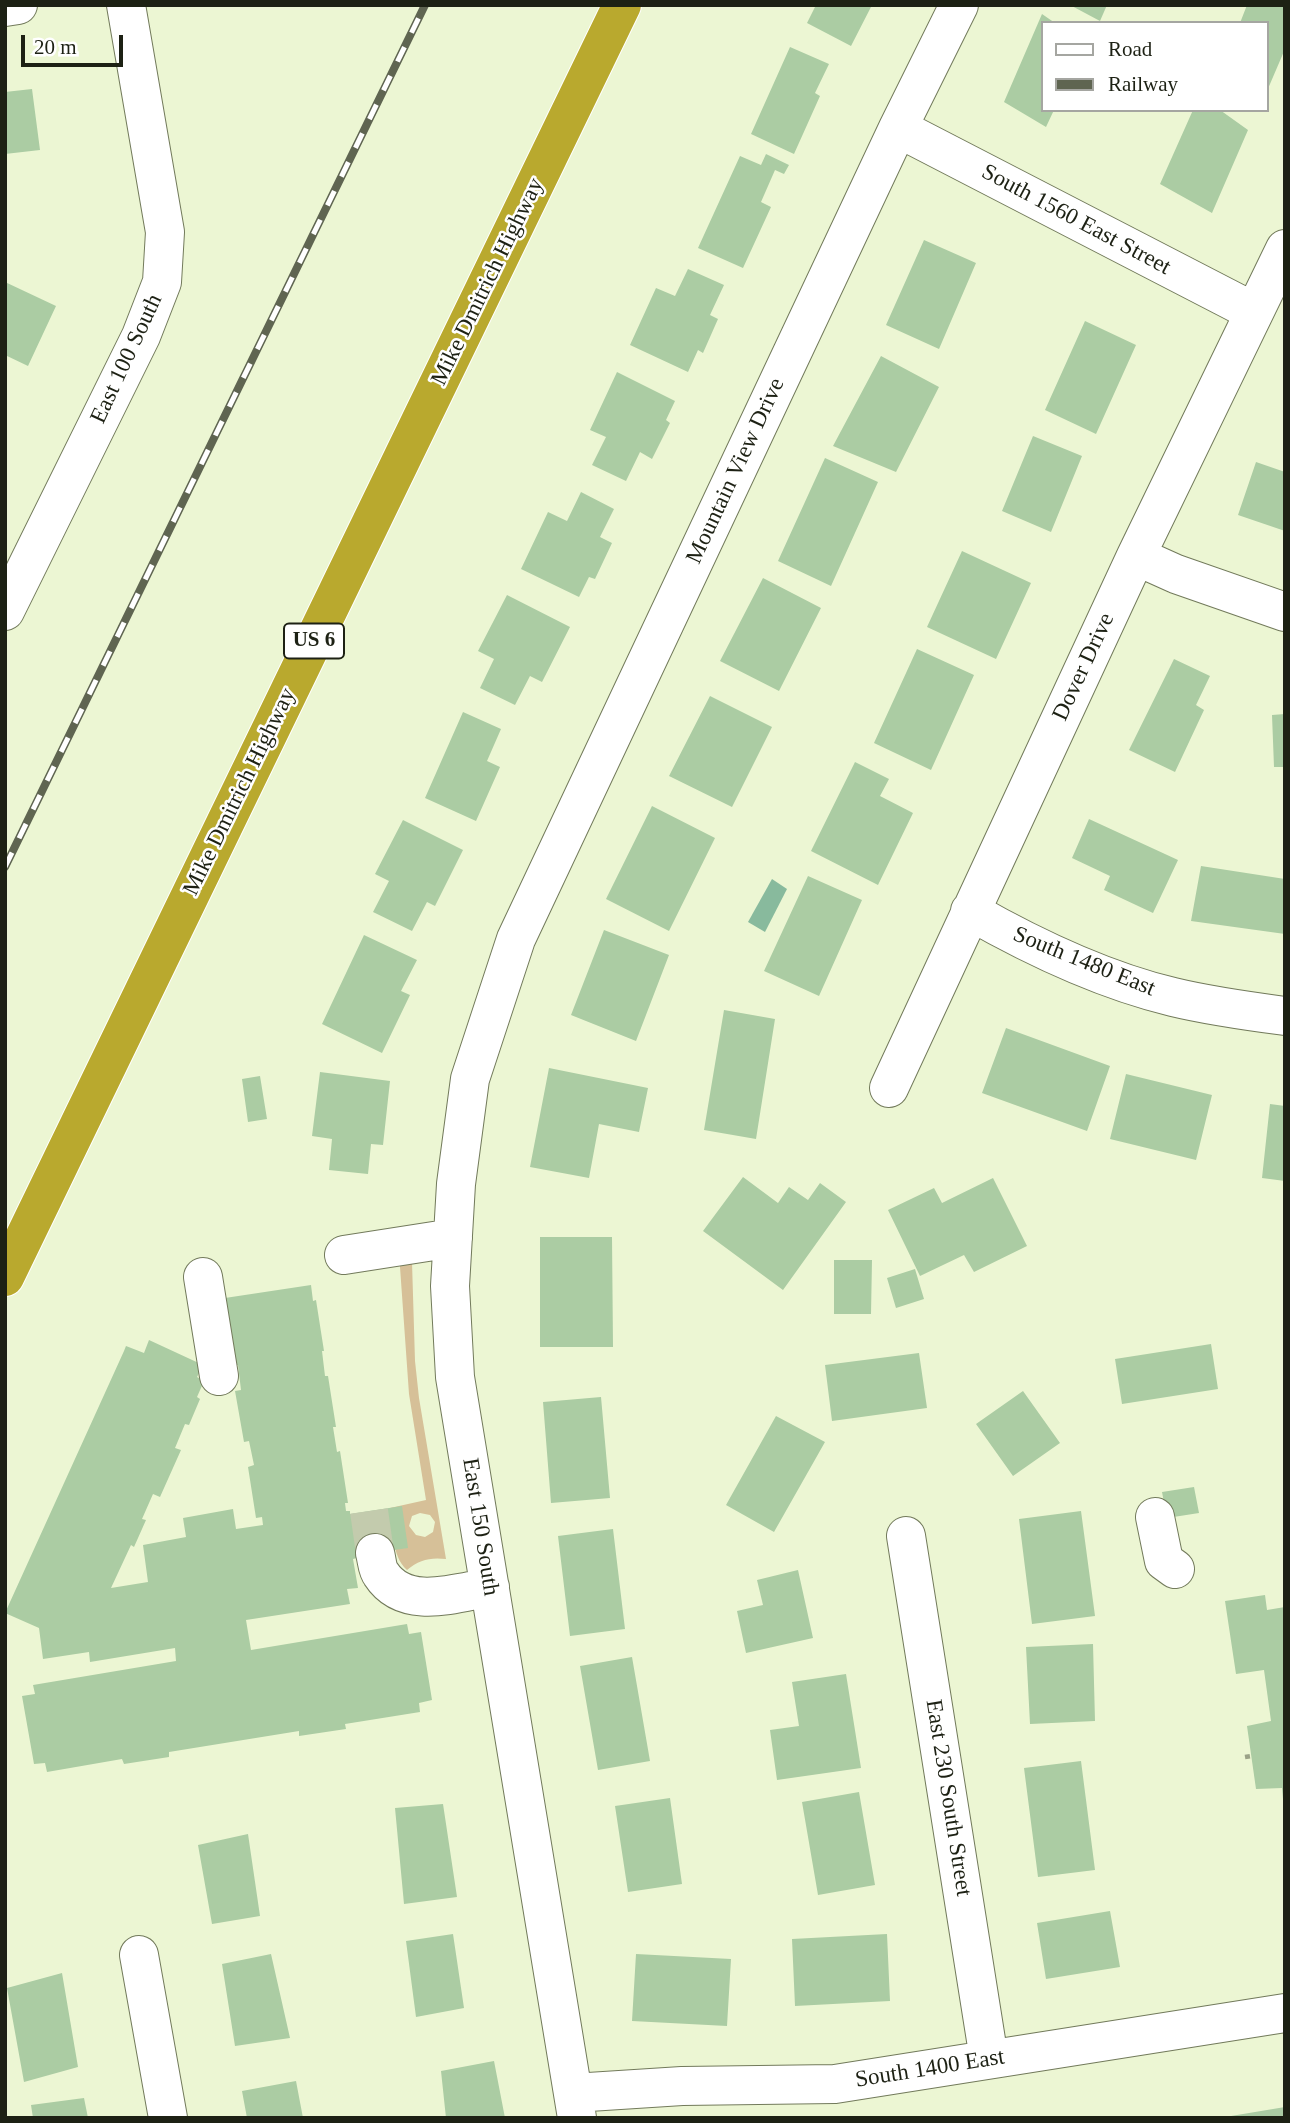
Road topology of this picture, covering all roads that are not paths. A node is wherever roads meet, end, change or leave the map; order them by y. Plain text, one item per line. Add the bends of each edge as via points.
1 (18, 5) edge
2 (126, 5) edge
3 (622, 5) edge
4 (959, 5) edge
5 (5, 7) edge
6 (898, 128) junction
7 (1285, 248) edge
8 (1254, 312) junction
9 (1136, 556) junction
10 (5, 611) edge
11 (1285, 612) edge
12 (970, 911) junction
13 (516, 939) joint
14 (1285, 1016) edge
15 (889, 1088) dead end
16 (453, 1238) junction
17 (344, 1255) dead end
18 (203, 1277) dead end
19 (5, 1278) edge
20 (219, 1376) dead end
21 (1155, 1517) dead end
22 (906, 1536) dead end
23 (375, 1553) tunnel mouth
24 (1175, 1569) dead end
25 (490, 1587) junction
26 (139, 1955) dead end
27 (1285, 2013) edge
28 (989, 2059) junction
29 (575, 2105) edge
30 (168, 2118) edge

1 - 5 street
2 - 10 street, East 100 South via 164,219 162,282 141,336
3 - 19 highway, Mike Dmitrich Highway / US 6
4 - 6 street, Mountain View Drive
6 - 8 street, South 1560 East Street
6 - 13 street, Mountain View Drive
7 - 8 street, Dover Drive
8 - 9 street, Dover Drive
9 - 11 street
9 - 12 street, Dover Drive
12 - 14 street, South 1480 East via 1124,982 1173,997
12 - 15 street, Dover Drive
13 - 16 street, East 150 South via 470,1079
16 - 17 street
16 - 25 street, East 150 South via 450,1286 455,1377
18 - 20 street
21 - 24 street via 1164,1561
22 - 28 street, East 230 South Street
23 - 25 street via 380,1573 408,1595 426,1597
25 - 29 street, East 150 South
26 - 30 street
27 - 28 street, South 1400 East
28 - 29 street, South 1400 East via 835,2084 682,2086

